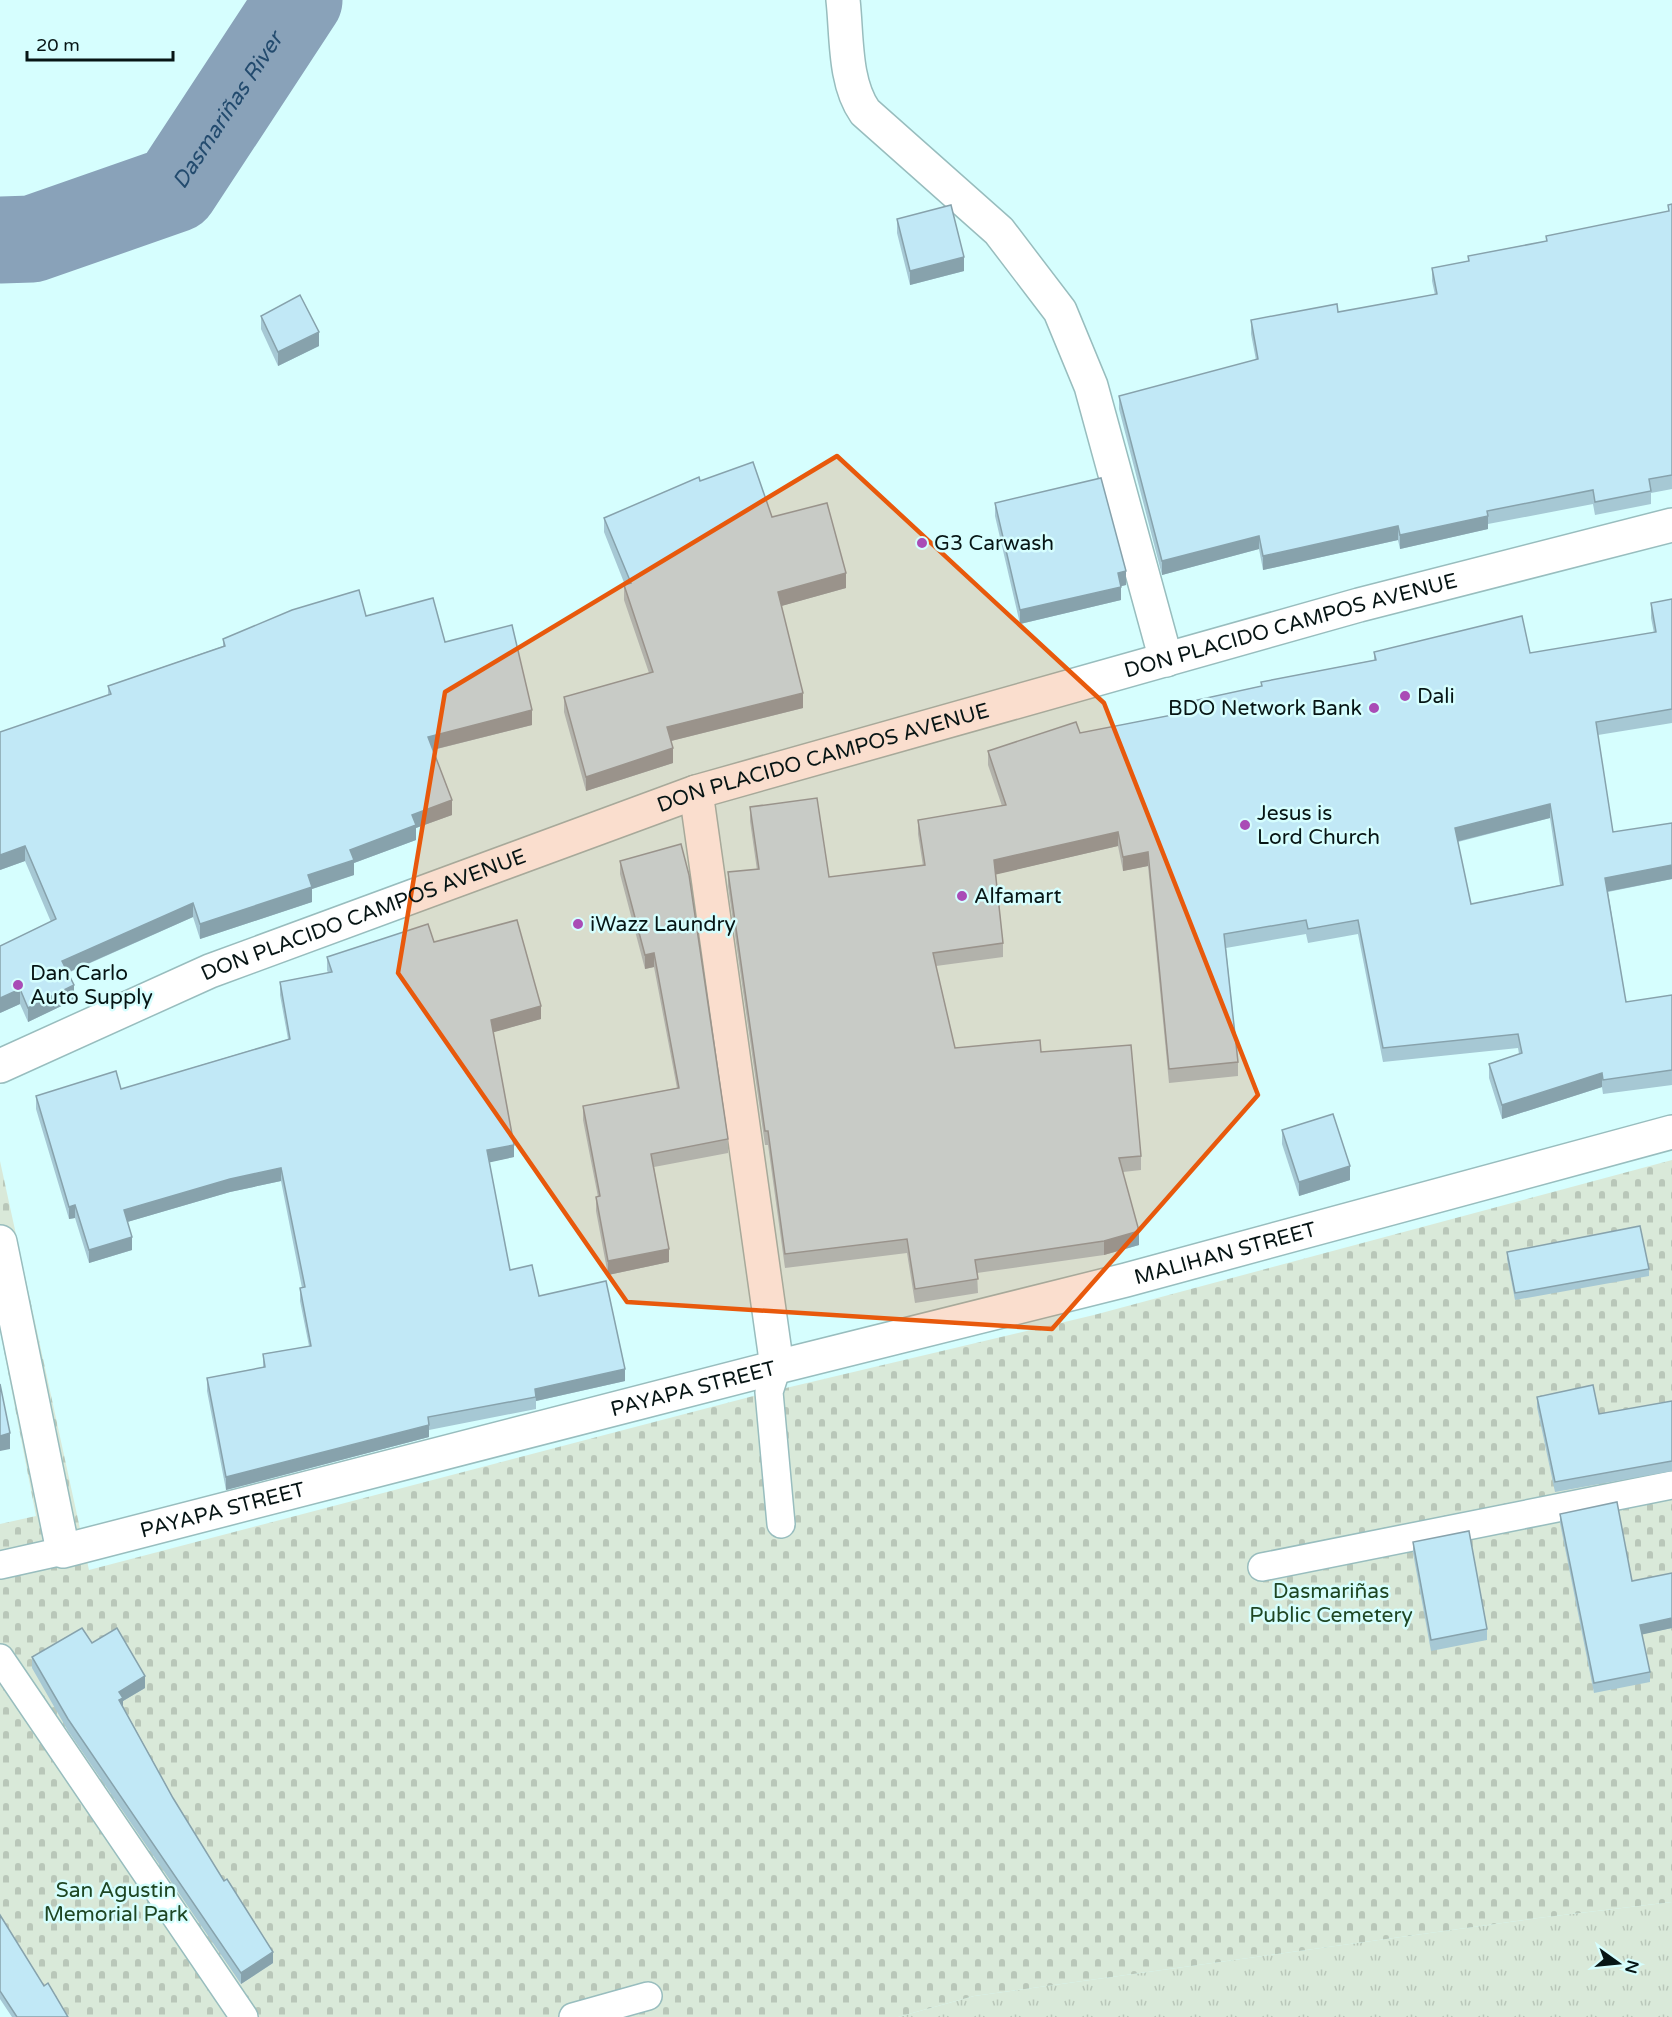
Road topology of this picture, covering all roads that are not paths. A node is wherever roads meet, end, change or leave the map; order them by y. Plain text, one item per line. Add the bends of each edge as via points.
1 (843, 0) edge
2 (1672, 525) edge
3 (1166, 660) junction
4 (696, 792) junction
5 (0, 1066) edge
6 (1672, 1132) edge
7 (0, 1242) edge
8 (777, 1367) junction
9 (1672, 1485) edge
10 (781, 1524) dead end
11 (73, 1549) junction
12 (0, 1565) edge
13 (1262, 1568) dead end
14 (0, 1658) edge
15 (648, 1996) dead end
16 (244, 2017) edge
17 (573, 2017) edge

1 - 3 street via 857,100 999,231 1059,311 1091,386
2 - 3 street, DON PLACIDO CAMPOS AVENUE via 1359,605
3 - 4 street, DON PLACIDO CAMPOS AVENUE
4 - 5 street, DON PLACIDO CAMPOS AVENUE via 210,971
4 - 8 street, PAYAPA STREET
6 - 8 street, MALIHAN STREET via 1137,1277
7 - 11 street
8 - 10 lane via 769,1392
8 - 11 street, PAYAPA STREET
9 - 13 lane
11 - 12 lane
14 - 16 lane
15 - 17 lane

